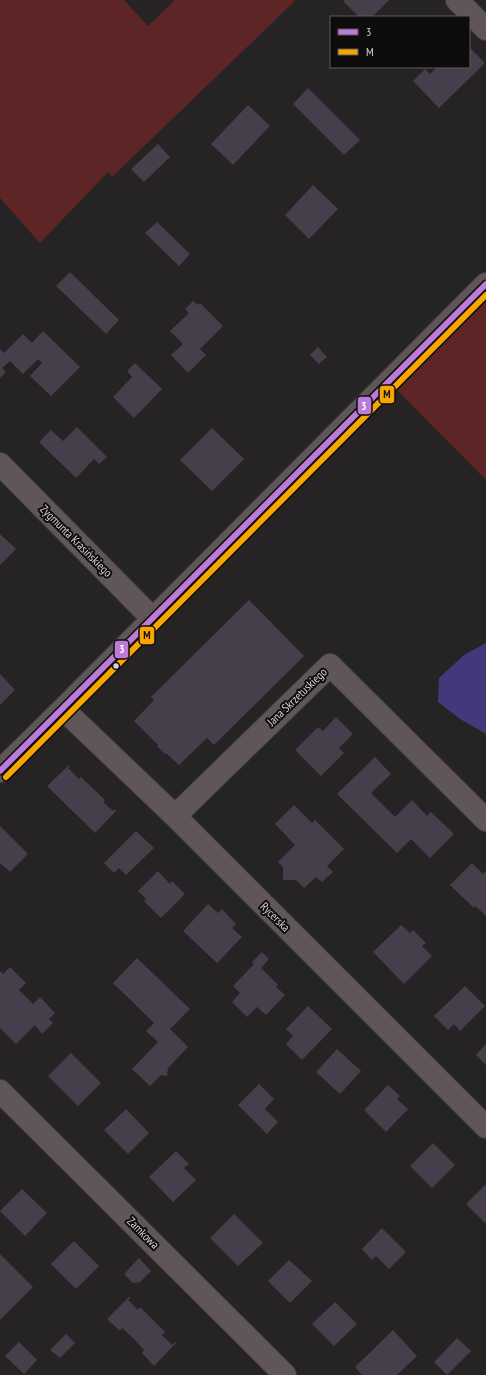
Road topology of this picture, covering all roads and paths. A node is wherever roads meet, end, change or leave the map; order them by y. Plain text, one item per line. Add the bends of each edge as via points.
1 (457, 0) edge
2 (486, 29) edge
3 (486, 284) edge
4 (0, 464) edge
5 (152, 618) junction
6 (63, 709) junction
7 (0, 770) edge
8 (175, 816) junction
9 (486, 820) edge
10 (0, 1091) edge
11 (486, 1127) edge
12 (286, 1375) edge

1 - 2 street
3 - 5 street
4 - 5 street, Zygmunta Krasińskiego
5 - 6 street
6 - 7 street
6 - 8 street, Rycerska
8 - 9 street, Jana Skrzetuskiego via 330,665
8 - 11 street, Rycerska
10 - 12 street, Zamkowa

